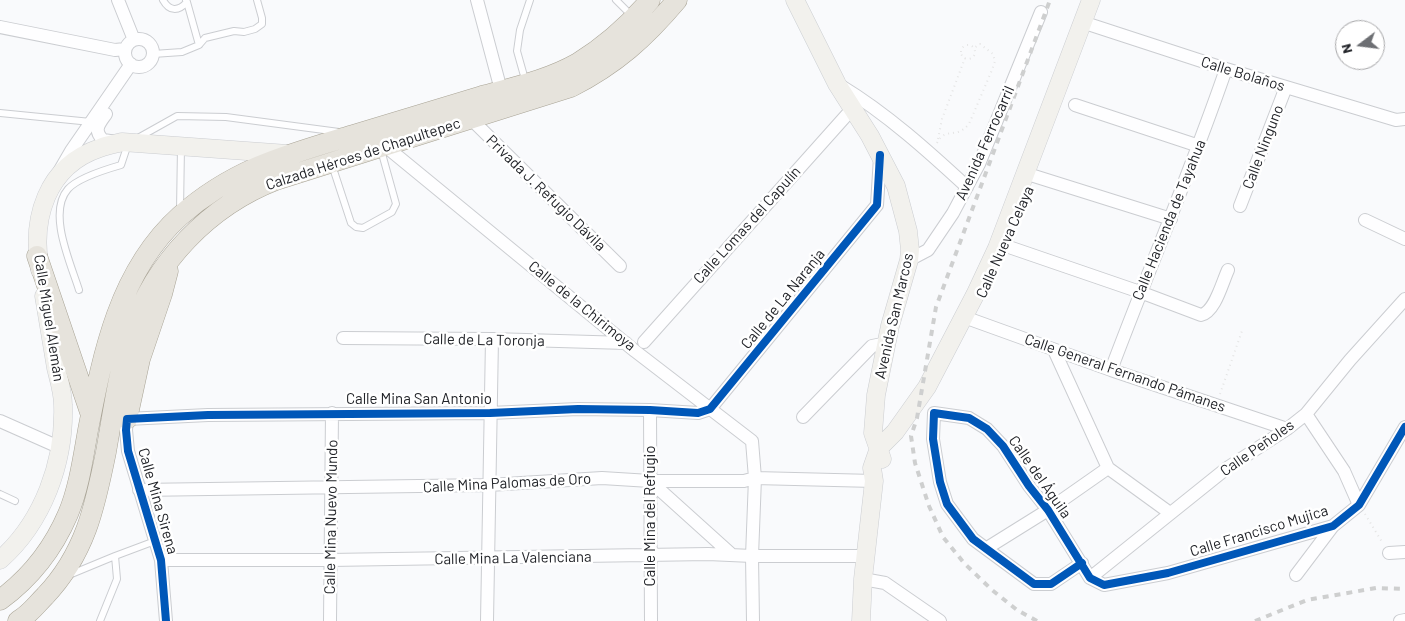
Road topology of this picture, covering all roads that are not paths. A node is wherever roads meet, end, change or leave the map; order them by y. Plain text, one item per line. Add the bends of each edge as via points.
1 (118, 0) edge
2 (163, 0) edge
3 (257, 0) edge
4 (477, 0) edge
5 (530, 0) edge
6 (616, 0) edge
7 (650, 0) edge
8 (677, 0) edge
9 (795, 0) edge
10 (1091, 0) edge
11 (1099, 0) edge
12 (186, 1) edge
13 (1041, 12) dead end
14 (634, 19) junction
15 (1086, 23) junction
16 (0, 26) edge
17 (134, 40) junction
18 (199, 45) junction
19 (125, 49) junction
20 (153, 54) junction
21 (135, 66) junction
22 (1226, 69) junction
23 (526, 84) junction
24 (836, 84) junction
25 (1286, 87) junction
26 (501, 90) junction
27 (1075, 105) dead end
28 (852, 109) junction
29 (0, 113) edge
30 (471, 119) junction
31 (1405, 119) edge
32 (95, 126) junction
33 (356, 134) junction
34 (125, 143) junction
35 (180, 146) junction
36 (382, 146) junction
37 (1200, 146) junction
38 (288, 154) junction
39 (880, 155) junction
40 (331, 162) junction
41 (1034, 176) junction
42 (52, 185) junction
43 (967, 187) junction
44 (1240, 206) dead end
45 (180, 216) junction
46 (1171, 219) junction
47 (1365, 220) dead end
48 (1405, 240) edge
49 (1006, 246) junction
50 (37, 256) junction
51 (170, 258) junction
52 (909, 260) junction
53 (620, 266) dead end
54 (1228, 270) dead end
55 (79, 290) dead end
56 (1140, 292) junction
57 (1404, 302) edge
58 (967, 318) junction
59 (343, 338) dead end
60 (492, 339) junction
61 (644, 342) dead end
62 (626, 343) junction
63 (886, 343) junction
64 (1054, 350) junction
65 (1111, 370) junction
66 (710, 409) junction
67 (650, 410) junction
68 (332, 413) junction
69 (490, 413) junction
70 (1306, 414) junction
71 (91, 416) junction
72 (803, 417) dead end
73 (127, 419) junction
74 (0, 421) edge
75 (1405, 427) edge
76 (1287, 429) junction
77 (61, 448) junction
78 (879, 448) junction
79 (1108, 468) junction
80 (879, 476) junction
81 (755, 478) junction
82 (650, 481) junction
83 (489, 485) junction
84 (332, 488) junction
85 (140, 490) junction
86 (0, 494) edge
87 (14, 501) dead end
88 (1359, 505) junction
89 (1048, 510) junction
90 (1170, 513) junction
91 (1333, 526) junction
92 (155, 541) junction
93 (987, 548) junction
94 (1405, 552) edge
95 (1389, 553) road end
96 (731, 554) junction
97 (115, 556) junction
98 (650, 556) junction
99 (752, 556) junction
100 (865, 556) junction
101 (489, 558) junction
102 (0, 560) edge
103 (161, 560) junction
104 (330, 560) junction
105 (1082, 563) junction
106 (1296, 575) dead end
107 (61, 578) junction
108 (1090, 578) junction
109 (866, 580) junction
110 (0, 600) edge
111 (24, 618) edge
112 (1405, 620) edge
113 (100, 621) edge
114 (166, 621) edge
115 (330, 621) edge
116 (487, 621) edge
117 (651, 621) edge
118 (753, 621) edge
119 (861, 621) edge
120 (868, 621) edge
121 (940, 621) edge
122 (1400, 621) edge

1 - 17 street
2 - 12 lane via 174,10 182,8
3 - 18 lane via 262,24 244,32 234,31 205,38
4 - 26 street
5 - 23 lane via 517,51
6 - 14 lane
7 - 14 main road, Calzada Héroes de Chapultepec
8 - 30 main road, Calzada Héroes de Chapultepec via 631,49 590,78 550,95
9 - 24 main road, Avenida San Marcos
10 - 15 main road, Calle Nueva Celaya
11 - 15 main road, Calle Nueva Celaya
12 - 18 lane
13 - 43 street, Avenida Ferrocarril
14 - 23 main road, Calzada Héroes de Chapultepec via 577,63
15 - 22 street, Calle Bolaños
15 - 41 main road, Calle Nueva Celaya
15 - 58 main road, Calle Nueva Celaya
16 - 19 street via 115,50
17 - 19 street
17 - 20 street via 148,42
18 - 20 lane via 182,52
19 - 21 street via 126,58
20 - 21 street via 146,65
21 - 32 street, Calle Miguel Alemán
22 - 25 street, Calle Bolaños
22 - 37 street, Calle Hacienda de Tayahua
23 - 26 main road, Calzada Héroes de Chapultepec
24 - 28 main road, Avenida San Marcos
24 - 43 street via 860,98 930,153
25 - 31 street, Calle Bolaños via 1396,120
25 - 44 street, Calle Ninguno
26 - 33 main road, Calzada Héroes de Chapultepec
27 - 37 street
28 - 39 main road, Avenida San Marcos
28 - 61 street, Calle Lomas del Capulín
29 - 32 lane
30 - 36 main road, Calzada Héroes de Chapultepec
30 - 53 street, Privada J. Refugio Dávila
32 - 34 street via 103,140
32 - 42 street, Calle Miguel Alemán via 71,151
33 - 34 lane via 226,117 178,116
33 - 38 main road, Calzada Héroes de Chapultepec
34 - 35 main road
34 - 42 main road via 98,148 74,161
34 - 55 lane via 121,165 96,172 69,189 60,204 60,229
35 - 38 main road
35 - 45 lane
36 - 40 main road, Calzada Héroes de Chapultepec
36 - 40 lane via 396,204 392,212 363,228 356,228 351,223
36 - 62 street, Calle de la Chirimoya
37 - 46 street, Calle Hacienda de Tayahua
38 - 45 main road, Calzada Héroes de Chapultepec via 235,177
39 - 52 main road, Avenida San Marcos via 896,186 908,231
39 - 66 street, Calle de La Naranja via 876,205
40 - 51 main road, Calzada Héroes de Chapultepec via 256,188 234,201 197,229
41 - 46 street
41 - 49 main road, Calle Nueva Celaya
42 - 50 main road, Calle Miguel Alemán via 43,202 38,224
43 - 52 street, Avenida Ferrocarril via 928,250
45 - 71 main road, Calzada Héroes de Chapultepec via 152,248 124,295 106,346
46 - 56 street, Calle Hacienda de Tayahua
47 - 48 street
49 - 56 street
49 - 58 main road, Calle Nueva Celaya
50 - 71 main road
50 - 77 main road, Calle Miguel Alemán via 63,404
51 - 73 main road via 162,294 140,359
51 - 107 main road, Calzada Héroes de Chapultepec via 150,288 132,330 96,500 77,551
52 - 63 main road, Avenida San Marcos
54 - 56 street via 1212,308 1206,314 1201,315
56 - 65 street, Calle Hacienda de Tayahua
57 - 70 street, Calle Peñoles
58 - 64 street, Calle General Fernando Pámanes
58 - 78 main road, Calle Nueva Celaya via 919,399
58 - 80 main road, Calle Nueva Celaya via 928,404 908,427
59 - 60 street, Calle de La Toronja
60 - 62 street, Calle de La Toronja
60 - 69 street
62 - 66 street, Calle de la Chirimoya
63 - 72 street via 872,346
63 - 78 main road, Avenida San Marcos via 873,417 874,439
64 - 65 street, Calle General Fernando Pámanes
64 - 79 street
65 - 76 street, Calle General Fernando Pámanes
66 - 67 street, Calle Mina San Antonio via 698,413
66 - 81 street, Calle de la Chirimoya via 752,441
67 - 69 street, Calle Mina San Antonio
67 - 82 street, Calle Mina del Refugio
68 - 69 street, Calle Mina San Antonio
68 - 73 street, Calle Mina San Antonio
68 - 84 street, Calle Mina Nuevo Mundo
69 - 83 street
70 - 76 street, Calle Peñoles
70 - 88 street via 1344,471
71 - 110 main road, Calzada Héroes de Chapultepec via 77,486 63,524 27,578
73 - 85 street, Calle Mina Sirena via 128,451
74 - 77 street
75 - 88 street, Calle Francisco Mujica
76 - 90 street, Calle Peñoles via 1227,468
77 - 102 main road, Calle Miguel Alemán via 41,506 15,546
78 - 80 main road, Avenida San Marcos via 872,468
79 - 89 street
79 - 90 street
80 - 81 street, Calle Mina Palomas de Oro
80 - 100 main road, Avenida San Marcos
80 - 109 main road, Avenida San Marcos
81 - 82 street, Calle Mina Palomas de Oro via 744,481
81 - 99 street, Calle de la Chirimoya
82 - 83 street, Calle Mina Palomas de Oro via 602,478
82 - 96 street
82 - 98 street, Calle Mina del Refugio
83 - 84 street, Calle Mina Palomas de Oro
83 - 101 street
84 - 85 street, Calle Mina Palomas de Oro
84 - 104 street, Calle Mina Nuevo Mundo
85 - 92 street, Calle Mina Sirena
86 - 87 lane
88 - 91 street, Calle Francisco Mujica
89 - 93 street
89 - 93 street, Calle del Águila via 988,428 969,418 934,413 937,467 948,504 972,539
89 - 105 street, Calle del Águila
90 - 108 street, Calle Peñoles
91 - 106 street, Calle Francisco Mujica
91 - 108 street, Calle Francisco Mujica via 1168,573 1104,585
92 - 97 lane
92 - 103 street, Calle Mina Sirena
93 - 105 street via 1034,584 1051,584
94 - 95 street
96 - 98 street, Calle Mina La Valenciana
96 - 99 street, Calle Mina La Valenciana
97 - 107 lane
97 - 113 lane via 116,579
98 - 101 street, Calle Mina La Valenciana
98 - 117 street, Calle Mina del Refugio
99 - 100 street, Calle Mina La Valenciana
99 - 118 street, Calle de la Chirimoya
100 - 109 main road, Avenida San Marcos
101 - 104 street, Calle Mina La Valenciana
101 - 116 street
103 - 104 street, Calle Mina La Valenciana
103 - 114 street, Calle Mina Sirena
104 - 115 street, Calle Mina Nuevo Mundo
105 - 108 street, Calle del Águila
107 - 111 main road, Calzada Héroes de Chapultepec
109 - 119 main road, Avenida San Marcos
109 - 120 main road, Avenida San Marcos
109 - 121 street via 885,583
112 - 122 street

